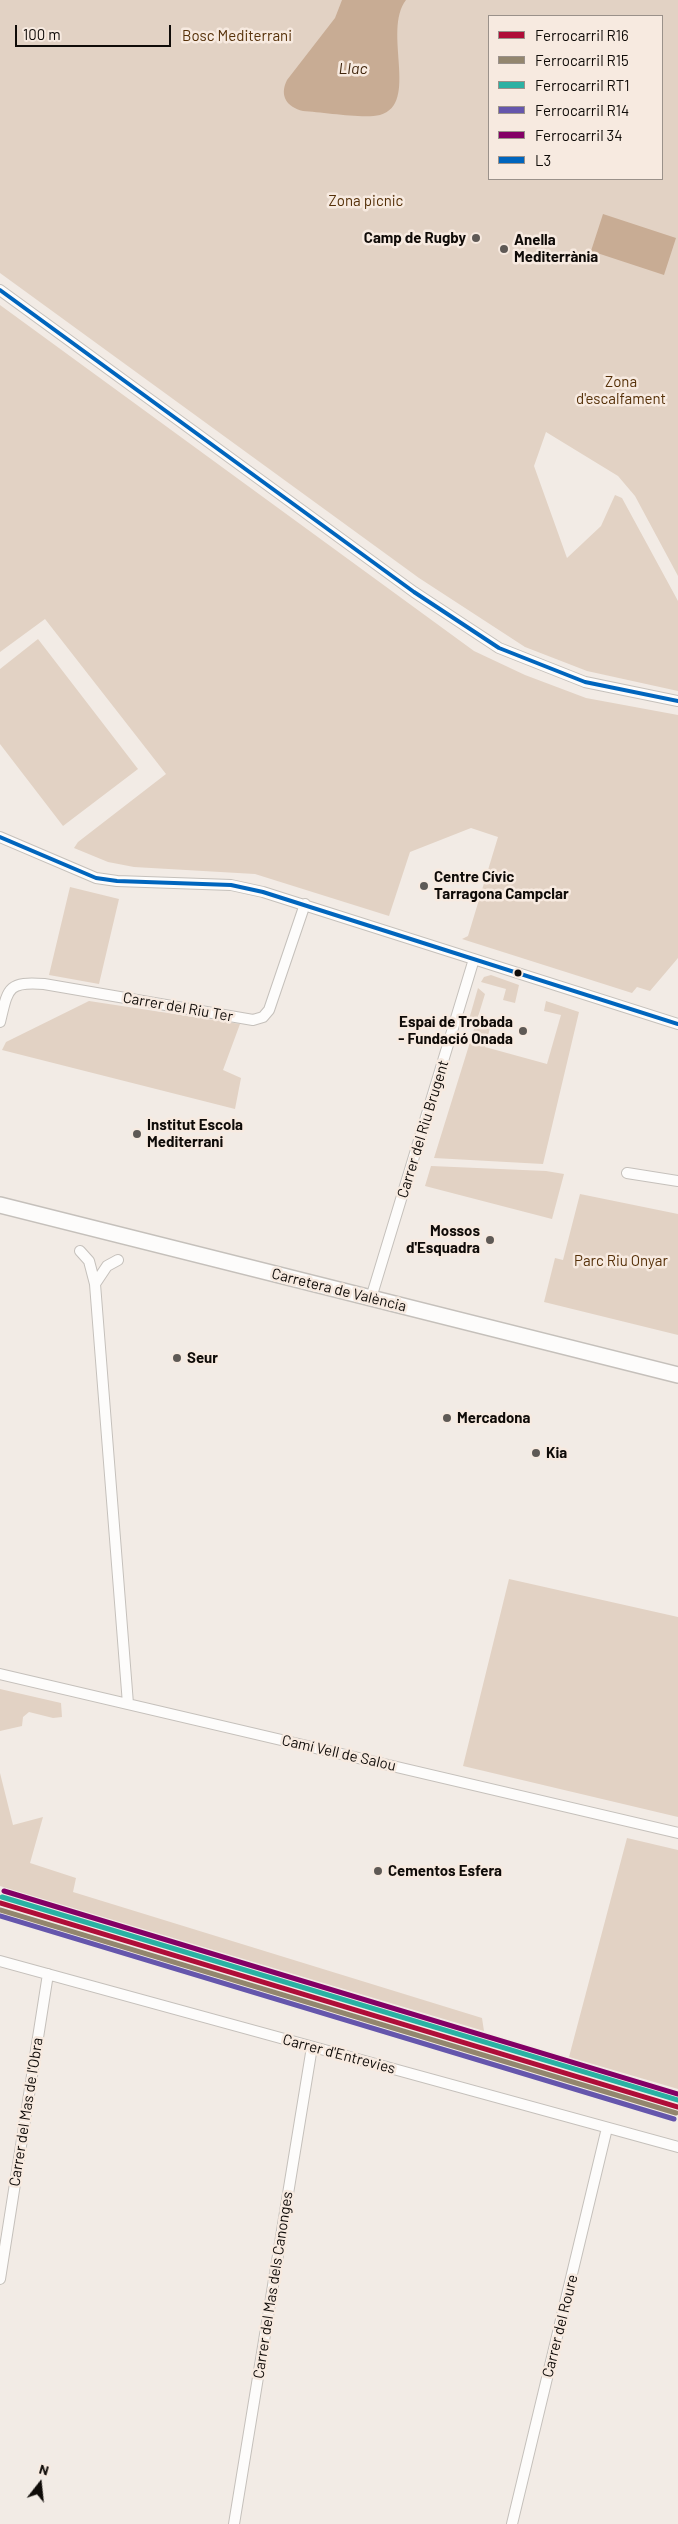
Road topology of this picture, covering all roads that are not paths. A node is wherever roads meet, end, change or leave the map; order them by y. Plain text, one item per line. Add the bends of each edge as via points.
1 (0, 290) edge
2 (678, 702) edge
3 (0, 837) edge
4 (305, 904) junction
5 (474, 959) junction
6 (0, 1022) edge
7 (678, 1024) edge
8 (627, 1172) dead end
9 (678, 1181) edge
10 (0, 1205) edge
11 (0, 1213) edge
12 (80, 1251) dead end
13 (118, 1260) dead end
14 (95, 1284) junction
15 (371, 1298) junction
16 (678, 1375) edge
17 (678, 1383) edge
18 (0, 1674) edge
19 (128, 1704) junction
20 (678, 1833) edge
21 (0, 1961) edge
22 (48, 1974) junction
23 (312, 2047) junction
24 (608, 2128) junction
25 (678, 2147) edge
26 (0, 2280) edge
27 (234, 2524) edge
28 (512, 2524) edge

1 - 2 street via 414,592 499,648 585,682
3 - 4 street via 96,878 230,885
4 - 5 street
4 - 6 street, Carrer del Riu Ter via 269,1010 263,1017 254,1020 44,984 20,983 7,992
5 - 7 street
5 - 15 street, Carrer del Riu Brugent
8 - 9 street
10 - 15 main road, Carretera de València
11 - 17 main road, Carretera de València
12 - 14 street via 89,1261
13 - 14 street via 106,1266
14 - 19 street
15 - 16 main road, Carretera de València
18 - 19 street, Camí Vell de Salou
19 - 20 street, Camí Vell de Salou
21 - 22 street, Carrer d'Entrevies
22 - 23 street, Carrer d'Entrevies
22 - 26 street, Carrer del Mas de l'Obra
23 - 24 street, Carrer d'Entrevies
23 - 27 street, Carrer del Mas dels Canonges
24 - 25 street, Carrer d'Entrevies
24 - 28 street, Carrer del Roure

